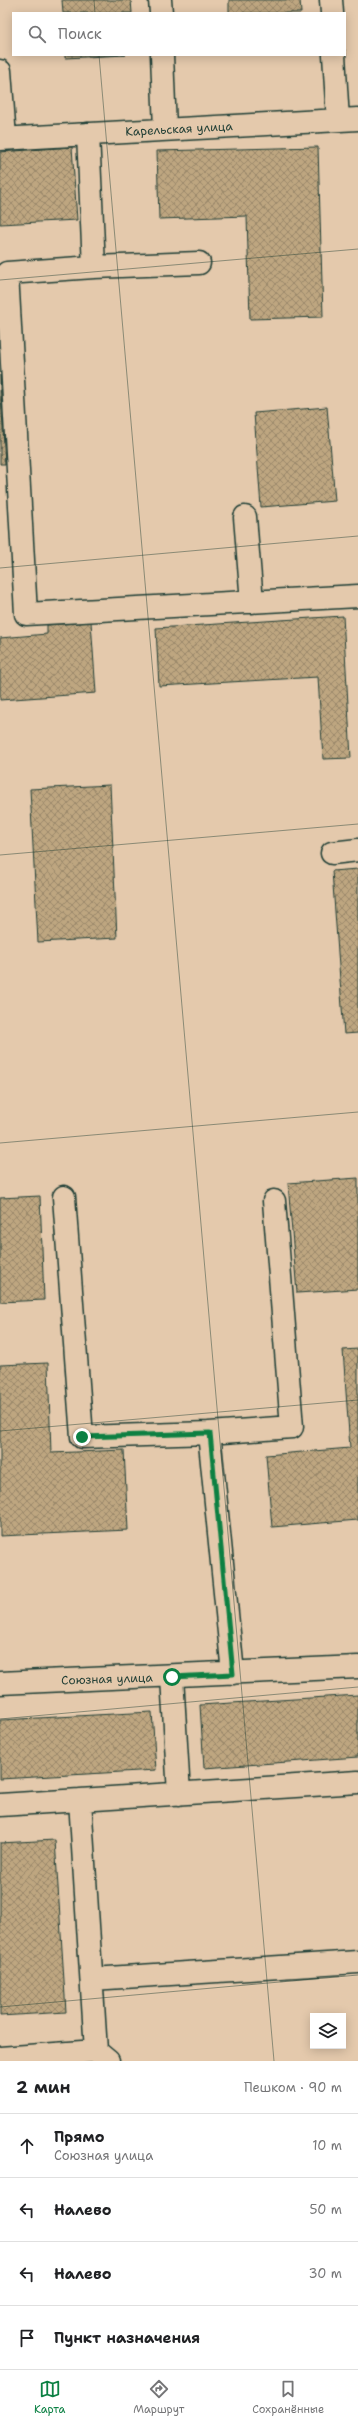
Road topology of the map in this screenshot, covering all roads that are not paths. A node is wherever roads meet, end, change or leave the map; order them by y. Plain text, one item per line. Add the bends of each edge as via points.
1 (160, 0) edge
2 (331, 0) edge
3 (161, 12) edge
4 (332, 12) edge
5 (162, 56) edge
6 (334, 56) edge
7 (0, 72) edge
8 (348, 119) edge
9 (165, 130) junction
10 (88, 134) junction
11 (2, 138) edge
12 (199, 263) dead end
13 (94, 267) junction
14 (244, 517) dead end
15 (358, 596) edge
16 (252, 602) junction
17 (358, 850) edge
18 (332, 853) dead end
19 (64, 1197) dead end
20 (274, 1201) dead end
21 (210, 1433) junction
22 (358, 1667) edge
23 (233, 1674) junction
24 (172, 1677) junction
25 (0, 1683) edge
26 (358, 1782) edge
27 (179, 1794) junction
28 (80, 1800) junction
29 (0, 1805) edge
30 (358, 1962) edge
31 (92, 1979) junction
32 (102, 2056) edge
33 (0, 2058) edge

1 - 3 street
2 - 4 street
5 - 9 street
6 - 8 street
7 - 11 street
8 - 9 street, Карельская улица
9 - 10 street, Карельская улица
10 - 11 street, Карельская улица
10 - 13 street
12 - 13 street
13 - 16 street via 8,273 26,614
14 - 16 street
15 - 16 street
17 - 18 street
19 - 21 street via 82,1437
20 - 21 street via 292,1427
21 - 23 street
22 - 23 street, Союзная улица
23 - 24 street, Союзная улица
24 - 25 street, Союзная улица
24 - 27 street
26 - 27 street
27 - 28 street
28 - 29 street
28 - 31 street
30 - 31 street
31 - 32 street
32 - 33 street

